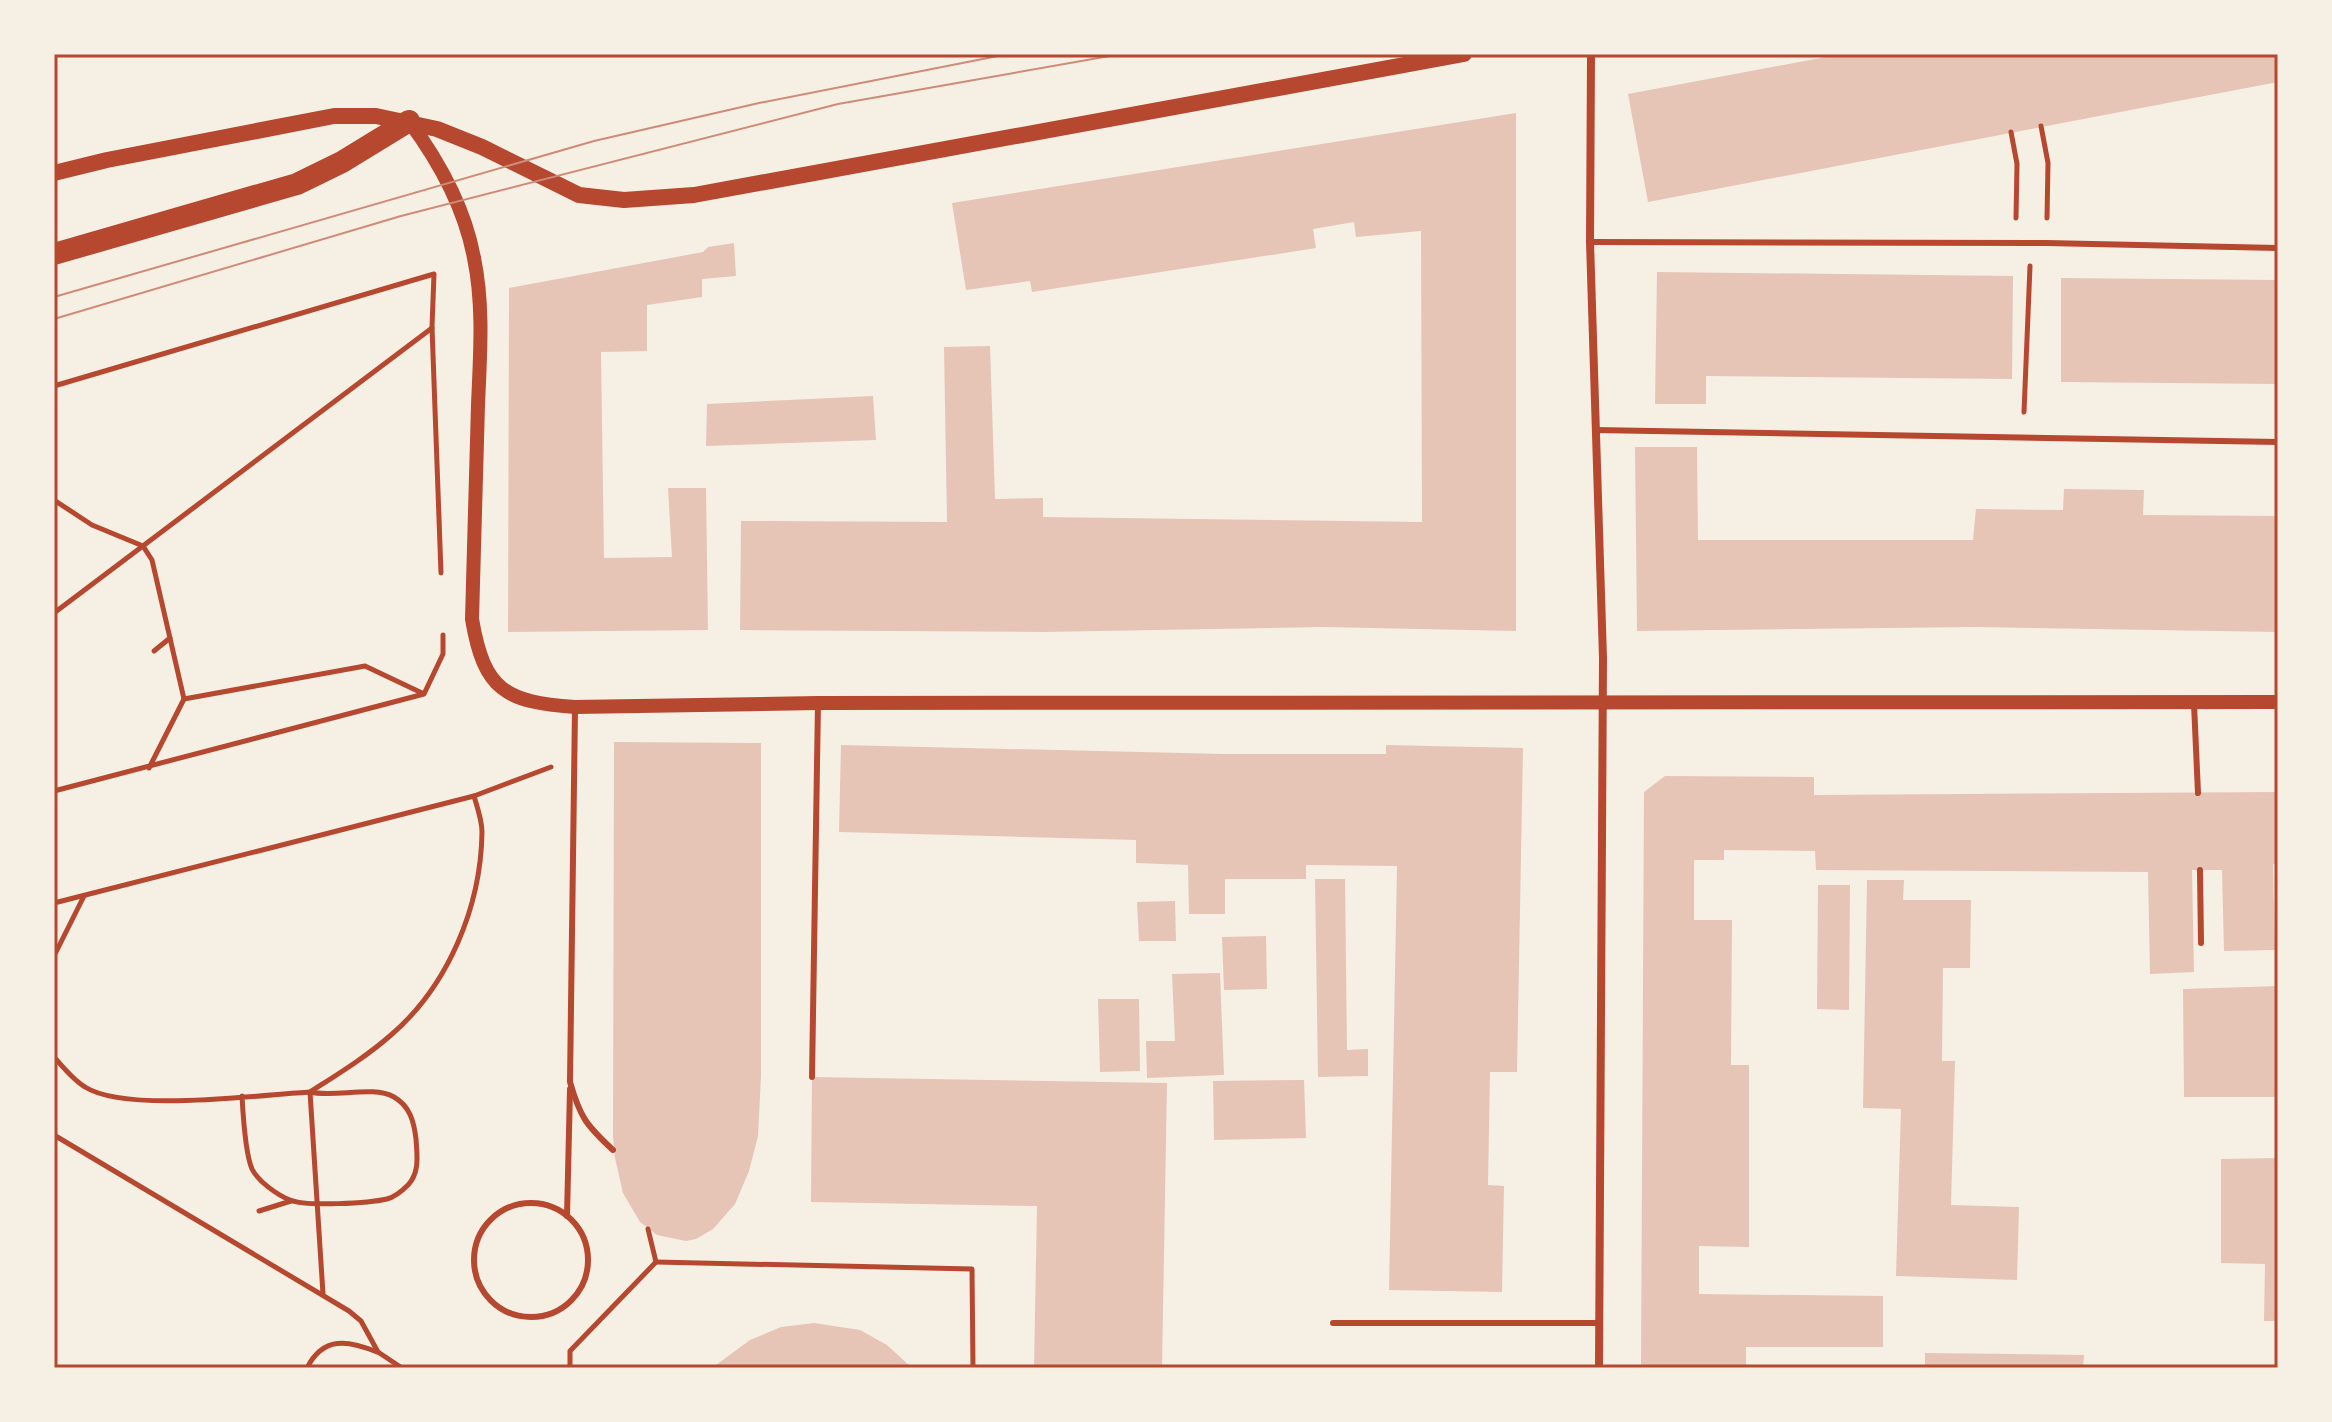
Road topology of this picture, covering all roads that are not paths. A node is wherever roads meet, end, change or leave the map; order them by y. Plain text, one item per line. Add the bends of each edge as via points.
1 (1464, 54) edge
2 (1591, 54) edge
3 (409, 121) junction
4 (54, 173) edge
5 (1590, 242) junction
6 (2278, 248) edge
7 (54, 254) edge
8 (1595, 430) junction
9 (2278, 442) edge
10 (2194, 702) junction
11 (2278, 702) edge
12 (818, 703) junction
13 (1602, 703) junction
14 (575, 707) junction
15 (2198, 793) dead end
16 (2200, 870) dead end
17 (2201, 943) dead end
18 (812, 1077) dead end
19 (570, 1082) junction
20 (613, 1150) dead end
21 (567, 1216) junction
22 (1333, 1323) dead end
23 (1599, 1323) junction
24 (1599, 1368) edge

1 - 3 main road via 694,195 624,200 579,195 482,147
2 - 5 street
3 - 4 main road via 334,116
3 - 7 highway via 297,184
3 - 14 street via 446,183 475,258 481,315 472,619 478,653 492,679 510,694 541,705
5 - 6 lane
5 - 8 street
8 - 9 lane
8 - 13 street
10 - 11 street
10 - 13 street
10 - 15 lane
12 - 13 street
12 - 14 street
12 - 18 lane
13 - 23 street
14 - 19 lane
16 - 17 lane
19 - 20 lane via 579,1113
19 - 21 lane
21 - 21 lane via 587,1248 585,1276 571,1301 538,1317 502,1310 487,1298 473,1263 484,1227 497,1214 532,1202
22 - 23 lane
23 - 24 street

